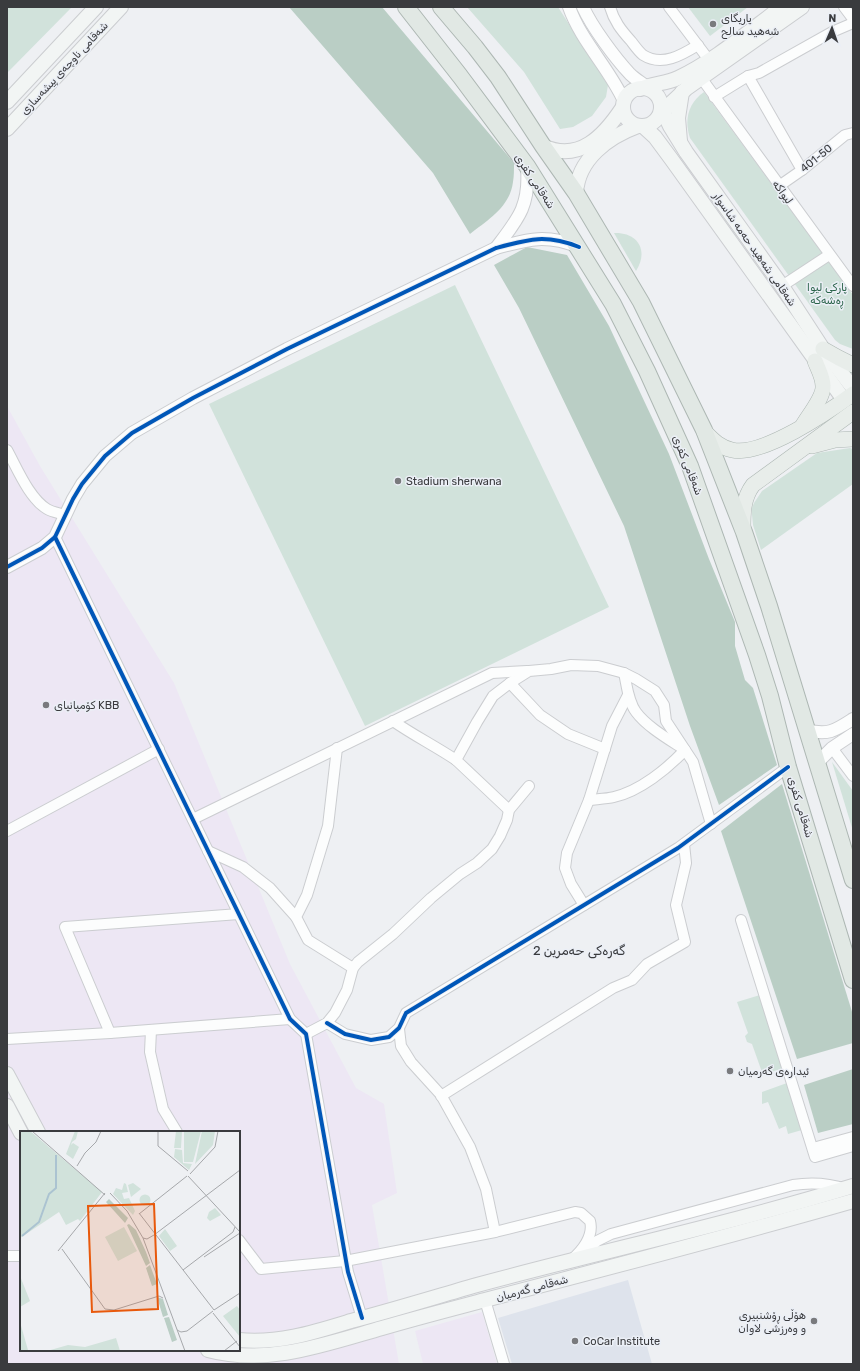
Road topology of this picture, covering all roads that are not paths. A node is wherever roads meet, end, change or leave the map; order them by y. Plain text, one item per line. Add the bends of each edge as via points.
1 (96, 7) edge
2 (121, 7) edge
3 (406, 7) edge
4 (441, 7) edge
5 (610, 7) edge
6 (669, 7) edge
7 (844, 7) edge
8 (584, 9) edge
9 (791, 9) edge
10 (571, 12) edge
11 (853, 19) edge
12 (853, 23) edge
13 (698, 45) junction
14 (709, 60) junction
15 (748, 76) junction
16 (702, 79) junction
17 (645, 88) junction
18 (682, 92) junction
19 (714, 97) junction
20 (7, 102) edge
21 (624, 104) junction
22 (661, 112) junction
23 (641, 126) junction
24 (7, 129) edge
25 (853, 133) edge
26 (680, 143) junction
27 (543, 146) junction
28 (527, 166) junction
29 (802, 170) junction
30 (779, 186) junction
31 (576, 193) junction
32 (579, 247) junction
33 (496, 248) junction
34 (829, 255) junction
35 (782, 286) junction
36 (853, 286) edge
37 (819, 355) junction
38 (853, 364) edge
39 (851, 403) edge
40 (801, 427) junction
41 (704, 430) junction
42 (853, 439) edge
43 (804, 448) junction
44 (7, 450) edge
45 (65, 515) junction
46 (744, 532) junction
47 (55, 537) junction
48 (7, 567) edge
49 (780, 642) junction
50 (756, 651) junction
51 (529, 671) junction
52 (624, 673) junction
53 (510, 683) junction
54 (628, 694) junction
55 (853, 719) edge
56 (393, 722) junction
57 (807, 730) junction
58 (853, 734) edge
59 (836, 740) junction
60 (337, 748) junction
61 (605, 749) junction
62 (159, 750) junction
63 (685, 750) junction
64 (456, 760) junction
65 (817, 763) junction
66 (788, 767) junction
67 (853, 776) edge
68 (529, 786) dead end
69 (589, 800) junction
70 (509, 810) junction
71 (193, 819) junction
72 (711, 824) junction
73 (7, 831) edge
74 (684, 844) junction
75 (208, 851) junction
76 (853, 880) edge
77 (584, 905) junction
78 (239, 914) junction
79 (296, 916) junction
80 (741, 920) dead end
81 (353, 968) junction
82 (853, 980) edge
83 (290, 1019) junction
84 (327, 1023) junction
85 (399, 1029) junction
86 (151, 1030) junction
87 (110, 1033) junction
88 (306, 1034) junction
89 (7, 1039) edge
90 (7, 1074) edge
91 (441, 1096) junction
92 (7, 1106) edge
93 (20, 1131) edge
94 (37, 1131) edge
95 (176, 1131) edge
96 (853, 1137) edge
97 (853, 1146) edge
98 (814, 1153) junction
99 (849, 1187) edge
100 (853, 1201) edge
101 (591, 1230) junction
102 (495, 1232) junction
103 (240, 1241) edge
104 (591, 1246) junction
105 (7, 1256) edge
106 (20, 1256) edge
107 (576, 1260) junction
108 (345, 1261) junction
109 (512, 1276) junction
110 (516, 1292) junction
111 (485, 1300) junction
112 (362, 1318) junction
113 (240, 1340) edge
114 (211, 1351) edge
115 (504, 1364) edge

1 - 20 main road, شەقامی ناوچەی پیشەسازی
2 - 24 main road, شەقامی ناوچەی پیشەسازی
3 - 28 highway, شەقامی کفری
4 - 27 highway via 498,77
5 - 13 street via 618,26 643,55 657,60 671,59
6 - 13 street
7 - 11 street
8 - 10 street
8 - 17 street via 623,66
9 - 14 main road
9 - 16 main road
10 - 21 street via 615,83
12 - 15 street via 759,73
13 - 14 street
14 - 17 main road via 672,81
15 - 19 street
15 - 29 street
16 - 18 main road
16 - 19 street, لیواکە
17 - 21 main road via 630,92
17 - 22 main road via 658,97
18 - 22 main road
18 - 26 main road via 678,118
19 - 30 street, لیواکە
21 - 23 main road via 627,119 632,124
21 - 27 main road via 603,132 581,148 562,152
22 - 23 main road via 654,122
22 - 26 main road, شەقامی شەهید حەمە شاسوار
23 - 31 main road via 613,139 589,158 578,177
23 - 37 main road, شەقامی شەهید حەمە شاسوار via 655,137
25 - 29 street, 401-50 via 845,135
26 - 35 main road, شەقامی شەهید حەمە شاسوار
27 - 31 highway
28 - 32 highway, شەقامی کفری
28 - 33 street via 528,185 522,210
29 - 30 street, 401-50
30 - 34 street, لیواکە
31 - 41 highway via 641,302
32 - 33 street via 541,238
32 - 50 highway, شەقامی کفری via 630,335 690,466
33 - 45 street via 288,349 132,433 105,456 82,484
34 - 35 street
34 - 36 street, لیواکە
35 - 37 main road, شەقامی شەهید حەمە شاسوار
37 - 38 main road via 839,358
37 - 39 main road, شەقامی شەهید حەمە شاسوار
37 - 40 main road via 824,387
39 - 40 main road
39 - 43 main road
40 - 41 main road via 779,439 745,451 716,444
41 - 46 highway
42 - 43 main road via 834,440
43 - 46 main road via 753,485 743,508
44 - 45 street via 38,502
45 - 47 street
46 - 49 highway
47 - 48 street via 42,548
47 - 62 street
49 - 50 highway
49 - 57 highway
50 - 66 highway, شەقامی کفری
51 - 52 street via 571,665 598,666
51 - 53 street
51 - 56 street via 492,673
52 - 54 street
52 - 63 street via 655,691 664,705 666,721
53 - 61 street via 540,715 568,734
53 - 64 street via 493,696
54 - 61 street via 612,726
54 - 63 street via 636,712 652,727
55 - 59 street
56 - 60 street
56 - 64 street
57 - 59 street
57 - 65 highway
58 - 59 street
59 - 65 street
59 - 67 street
60 - 71 street
60 - 79 street via 328,826 307,895
61 - 69 street
62 - 71 street
62 - 73 street
63 - 69 street via 670,766 636,788 614,797
63 - 72 street via 693,762
64 - 70 street
65 - 76 highway
66 - 72 street
66 - 82 highway, شەقامی کفری
68 - 70 street
69 - 77 street via 568,853 565,868
70 - 81 street via 507,820 492,849 478,863 431,898
71 - 75 street
72 - 74 street
74 - 77 street
74 - 91 street via 686,863 676,905 685,942 647,964 632,980 613,988
75 - 78 street
75 - 79 street via 243,867 270,888
77 - 85 street via 406,1013
78 - 83 street
78 - 87 street via 65,927
79 - 81 street via 308,940
80 - 98 street
81 - 84 street via 347,990 336,1013
83 - 86 street
83 - 88 street
84 - 85 street via 346,1034 371,1040 388,1037
84 - 88 street
85 - 91 street via 401,1046 411,1062
86 - 87 street
86 - 95 street via 150,1052 163,1108
87 - 89 street
88 - 108 street
90 - 94 main road
91 - 102 street via 470,1146 486,1189
92 - 93 main road
96 - 98 street
97 - 98 street
99 - 104 street via 819,1183 792,1185 611,1234
99 - 107 main road, شەقامی گەرمیان
100 - 110 main road, شەقامی گەرمیان
101 - 102 street via 590,1220 575,1212
101 - 104 street
101 - 107 street
102 - 108 street
103 - 108 street via 261,1269
104 - 107 street
105 - 106 street
107 - 109 main road, شەقامی گەرمیان
108 - 112 street
109 - 110 main road
109 - 112 main road, شەقامی گەرمیان
110 - 111 main road, شەقامی گەرمیان
111 - 114 main road, شەقامی گەرمیان via 285,1353 246,1355
111 - 115 street
112 - 113 main road, شەقامی گەرمیان via 286,1338

